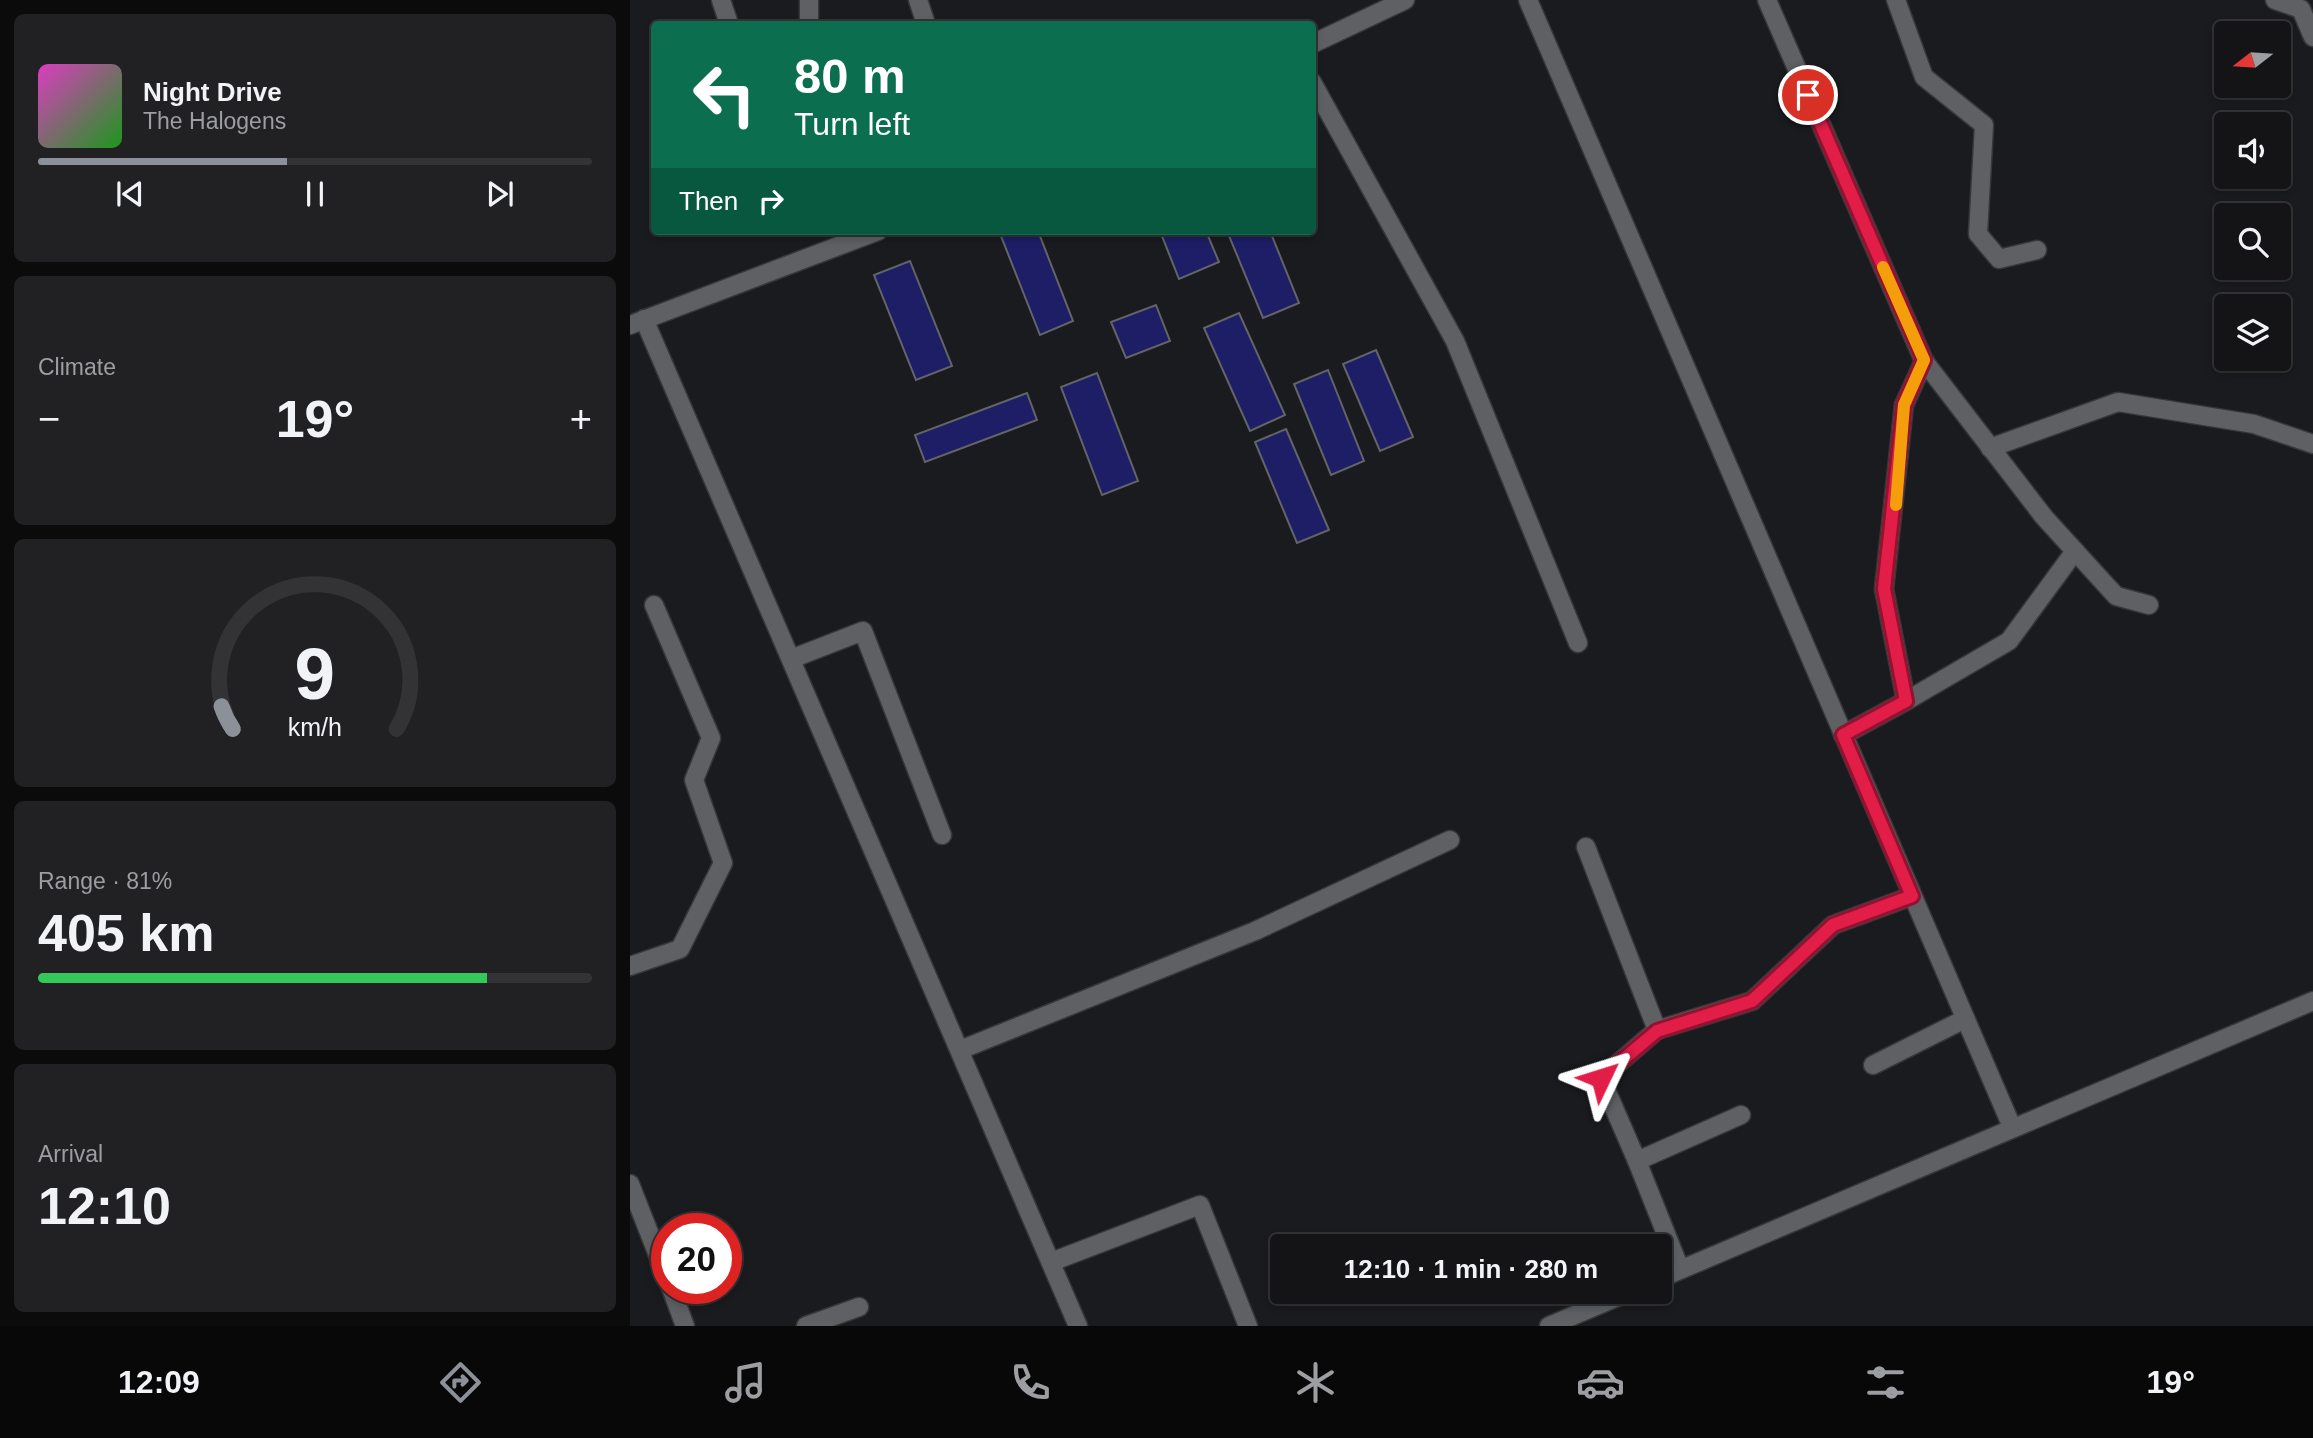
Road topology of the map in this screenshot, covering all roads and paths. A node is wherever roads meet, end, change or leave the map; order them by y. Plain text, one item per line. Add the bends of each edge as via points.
1 (721, 0) edge
2 (809, 0) edge
3 (918, 0) edge
4 (1405, 0) edge
5 (1528, 0) edge
6 (1767, 0) edge
7 (1895, 0) edge
8 (2275, 0) edge
9 (728, 21) edge
10 (809, 21) edge
11 (925, 21) edge
12 (2313, 37) edge
13 (1316, 42) edge
14 (1316, 89) edge
15 (857, 235) edge
16 (2037, 250) dead end
17 (637, 322) edge
18 (1924, 360) junction
19 (2313, 444) edge
20 (1990, 448) junction
21 (2075, 551) junction
22 (654, 605) dead end
23 (2149, 605) dead end
24 (1578, 643) dead end
25 (791, 659) junction
26 (1906, 701) junction
27 (1843, 735) junction
28 (942, 835) dead end
29 (1450, 840) dead end
30 (1586, 847) dead end
31 (1912, 896) junction
32 (630, 966) edge
33 (2313, 1001) edge
34 (1965, 1019) junction
35 (1657, 1031) junction
36 (960, 1050) junction
37 (1873, 1065) dead end
38 (1741, 1115) dead end
39 (2011, 1127) junction
40 (1637, 1161) junction
41 (630, 1184) edge
42 (651, 1237) edge
43 (1051, 1262) junction
44 (1680, 1269) junction
45 (1672, 1273) edge
46 (677, 1304) edge
47 (1601, 1304) edge
48 (859, 1307) dead end
49 (685, 1326) edge
50 (806, 1326) edge
51 (1079, 1326) edge
52 (1248, 1326) edge
53 (1549, 1326) edge

1 - 9 lane
2 - 10 lane
3 - 11 lane
4 - 13 lane
5 - 27 lane
6 - 18 lane
7 - 16 lane via 1924,77 1984,125 1978,234 1999,259
8 - 12 lane via 2301,9
14 - 24 lane via 1455,341
15 - 17 lane
17 - 25 lane
18 - 20 lane
18 - 26 lane via 1904,405 1884,589
19 - 20 lane via 2253,424 2118,402
20 - 21 lane
21 - 23 lane via 2116,596
21 - 26 lane via 2009,641
22 - 32 lane via 711,738 694,780 723,863 680,949
25 - 28 lane via 863,631
25 - 36 lane
26 - 27 lane
27 - 31 lane
29 - 36 lane via 1255,931
30 - 35 lane
31 - 34 lane
31 - 35 lane via 1833,925 1752,1001
33 - 39 lane
34 - 37 lane
34 - 39 lane
35 - 40 lane via 1601,1078
36 - 43 lane
38 - 40 lane
39 - 44 lane
40 - 44 lane
41 - 42 lane
43 - 51 lane
43 - 52 lane via 1200,1205
44 - 45 lane
46 - 49 lane
47 - 53 lane
48 - 50 lane

